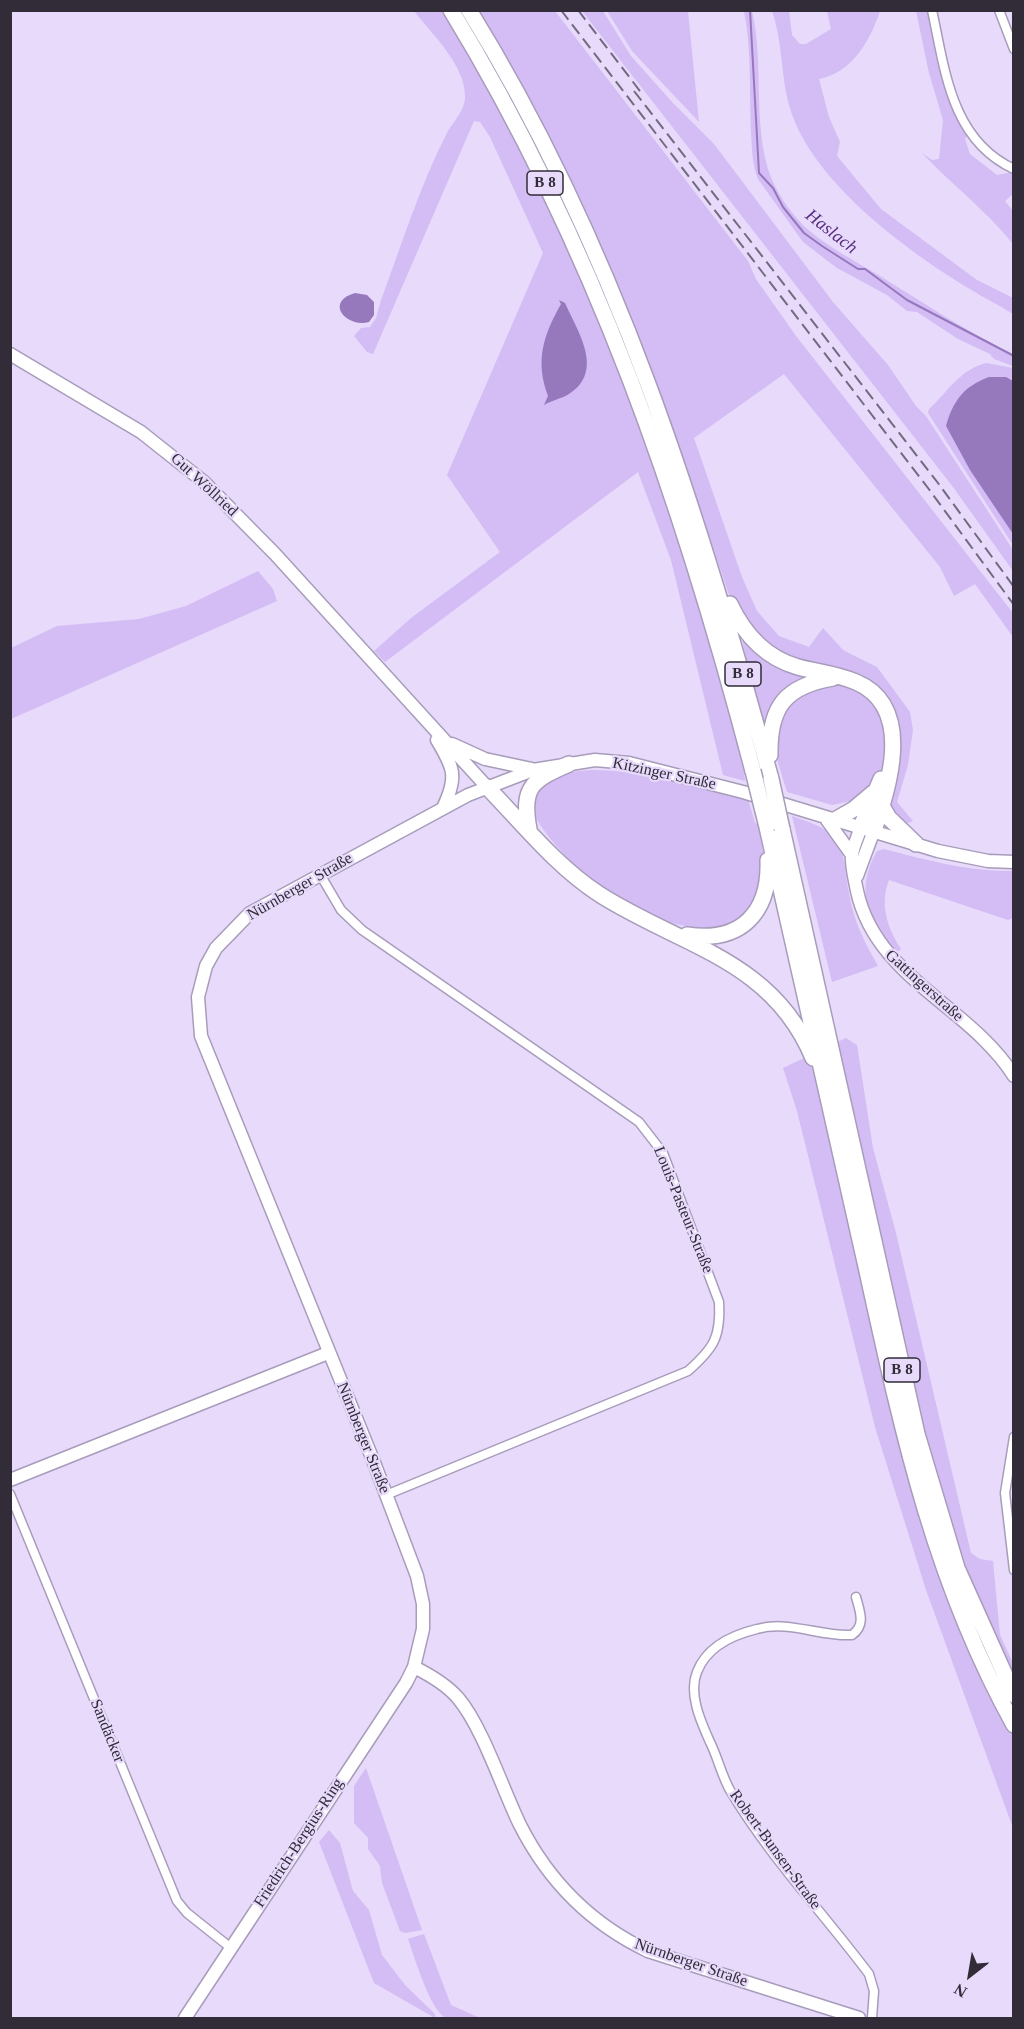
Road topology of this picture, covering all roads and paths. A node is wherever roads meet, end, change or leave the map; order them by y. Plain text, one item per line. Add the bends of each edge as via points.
1 (451, 10) edge
2 (469, 10) edge
3 (932, 10) edge
4 (999, 10) edge
5 (1014, 49) edge
6 (1014, 169) edge
7 (10, 354) edge
8 (712, 569) junction
9 (839, 677) junction
10 (422, 716) junction
11 (444, 740) junction
12 (890, 760) junction
13 (569, 764) junction
14 (533, 770) junction
15 (771, 779) junction
16 (487, 787) junction
17 (876, 791) junction
18 (882, 806) junction
19 (443, 808) junction
20 (830, 820) junction
21 (775, 828) junction
22 (529, 829) junction
23 (867, 831) junction
24 (916, 844) junction
25 (852, 855) junction
26 (1014, 862) edge
27 (321, 876) junction
28 (855, 882) junction
29 (678, 934) junction
30 (1014, 1076) edge
31 (827, 1092) junction
32 (328, 1353) junction
33 (1014, 1437) edge
34 (10, 1480) edge
35 (10, 1494) edge
36 (386, 1495) junction
37 (1014, 1570) edge
38 (856, 1597) dead end
39 (414, 1667) junction
40 (1014, 1695) edge
41 (1014, 1725) edge
42 (231, 1948) junction
43 (184, 2019) edge
44 (859, 2019) edge
45 (872, 2019) edge

1 - 21 highway, B 8, bridge via 524,139 582,258 638,394 696,563 753,771
2 - 8 highway, B 8 via 536,132 615,300 673,449
3 - 6 street via 954,105 986,152
4 - 5 street
7 - 10 street, Gut Wöllried via 141,432 185,465 225,502
8 - 9 highway via 735,615 760,647 796,667
8 - 15 highway, B 8
9 - 12 highway via 857,682 884,705 892,722 894,743
9 - 15 highway via 813,681 783,700 771,724
10 - 11 street
10 - 19 street via 453,770 454,782
11 - 14 street via 485,759
11 - 16 street
12 - 17 highway
12 - 18 highway
13 - 14 street, Kitzinger Straße
13 - 20 street, Kitzinger Straße via 612,761 657,769
13 - 22 highway via 531,786 525,807
14 - 16 street, Kitzinger Straße
15 - 21 highway, B 8, bridge
16 - 19 street, Nürnberger Straße
16 - 22 highway
17 - 20 highway via 854,809
17 - 23 highway
18 - 23 highway
18 - 24 highway via 898,829
19 - 27 street, Nürnberger Straße
20 - 23 street, Kitzinger Straße
20 - 25 street
21 - 29 highway via 768,885 751,919 741,927 714,936
21 - 31 highway, B 8
21 - 40 highway, B 8 via 917,1434 957,1568
22 - 29 highway via 571,873 597,893
23 - 24 street, Kitzinger Straße
23 - 25 street, Gattingerstraße
23 - 28 street
24 - 26 street, Kitzinger Straße via 970,858
25 - 28 street, Gattingerstraße
27 - 32 street, Nürnberger Straße via 250,913 216,948 206,966 198,997 198,1018 209,1060
27 - 36 street, Louis-Pasteur-Straße via 341,910 362,930 639,1122 663,1153 719,1302 720,1327 709,1353 688,1371
28 - 30 street, Gattingerstraße via 879,943 900,968 995,1051
29 - 31 highway via 745,971 771,993 808,1047
31 - 41 highway, B 8 via 926,1519 955,1600
32 - 34 street
32 - 36 street, Nürnberger Straße
33 - 37 street via 1005,1493
35 - 42 street, Sandäcker via 177,1901 187,1914
36 - 39 street, Nürnberger Straße via 417,1576 423,1604 423,1629
38 - 45 street, Robert-Bunsen-Straße via 862,1620 852,1635 776,1625 736,1636 714,1647 705,1658 696,1674 694,1691 700,1720 730,1790 780,1861 870,1974
39 - 42 street, Friedrich-Bergius-Ring
39 - 44 street, Nürnberger Straße via 434,1677 462,1703 525,1834 544,1866 580,1909 648,1951
42 - 43 street, Friedrich-Bergius-Ring

